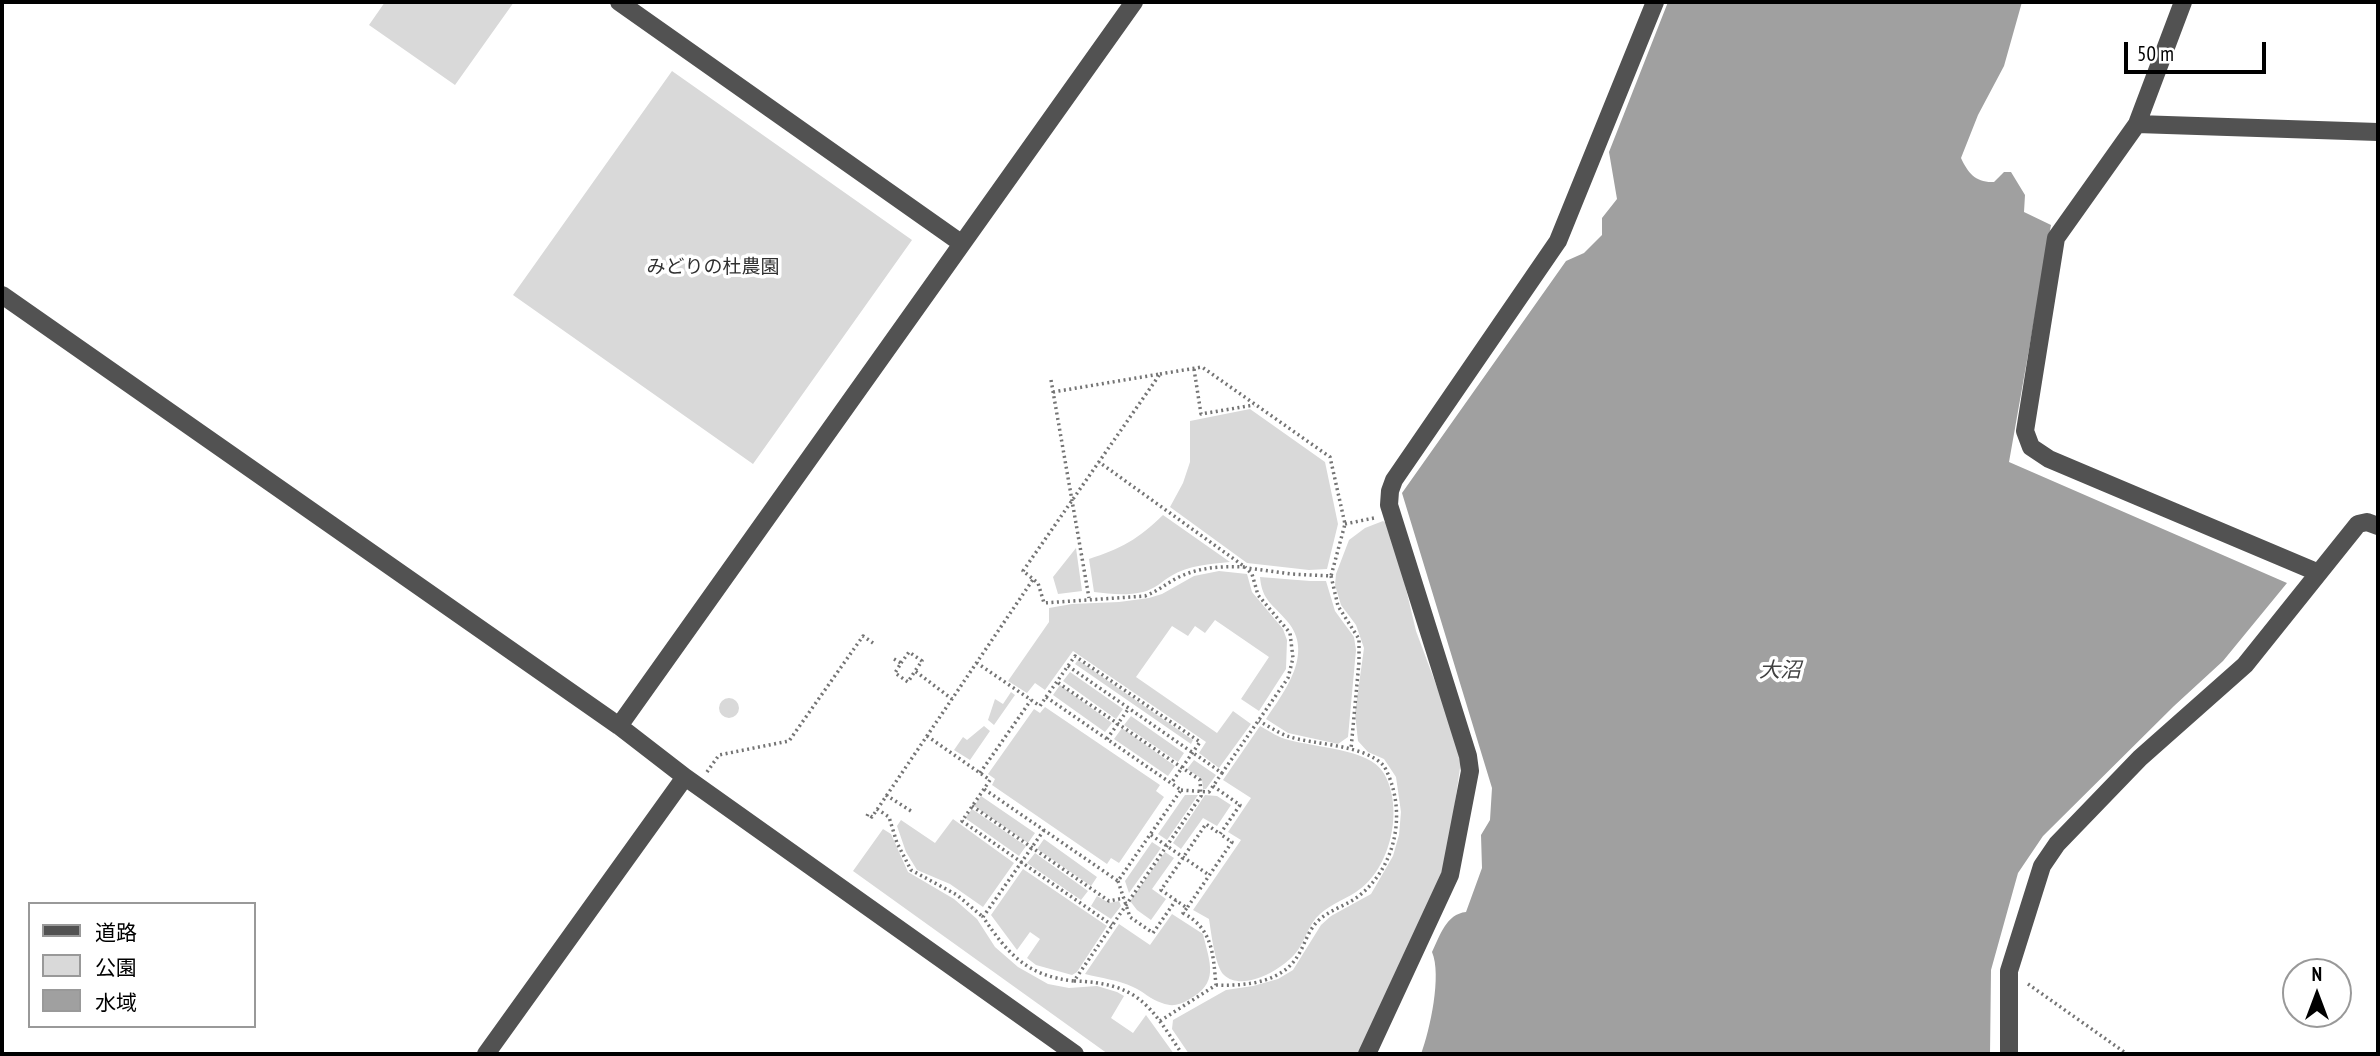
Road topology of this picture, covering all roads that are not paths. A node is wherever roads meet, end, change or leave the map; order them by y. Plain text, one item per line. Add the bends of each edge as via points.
1 (619, 2) edge
2 (1134, 2) edge
3 (1655, 2) edge
4 (2183, 2) edge
5 (2137, 124) junction
6 (2378, 132) edge
7 (961, 243) junction
8 (2, 295) edge
9 (2378, 526) edge
10 (2319, 573) junction
11 (619, 726) junction
12 (691, 781) junction
13 (486, 1054) edge
14 (1075, 1054) edge
15 (1367, 1054) edge
16 (2009, 1054) edge

1 - 7 street
2 - 7 street
3 - 15 street via 1558,241 1390,491 1389,505 1470,771 1450,875
4 - 5 street
5 - 6 street
5 - 10 street via 2056,238 2027,408 2025,431 2031,447 2049,459
7 - 11 street
8 - 11 street
9 - 10 street via 2358,524
10 - 16 street via 2245,665 2140,758 2057,844 2042,866 2009,971
11 - 12 street
12 - 13 street
12 - 14 street

